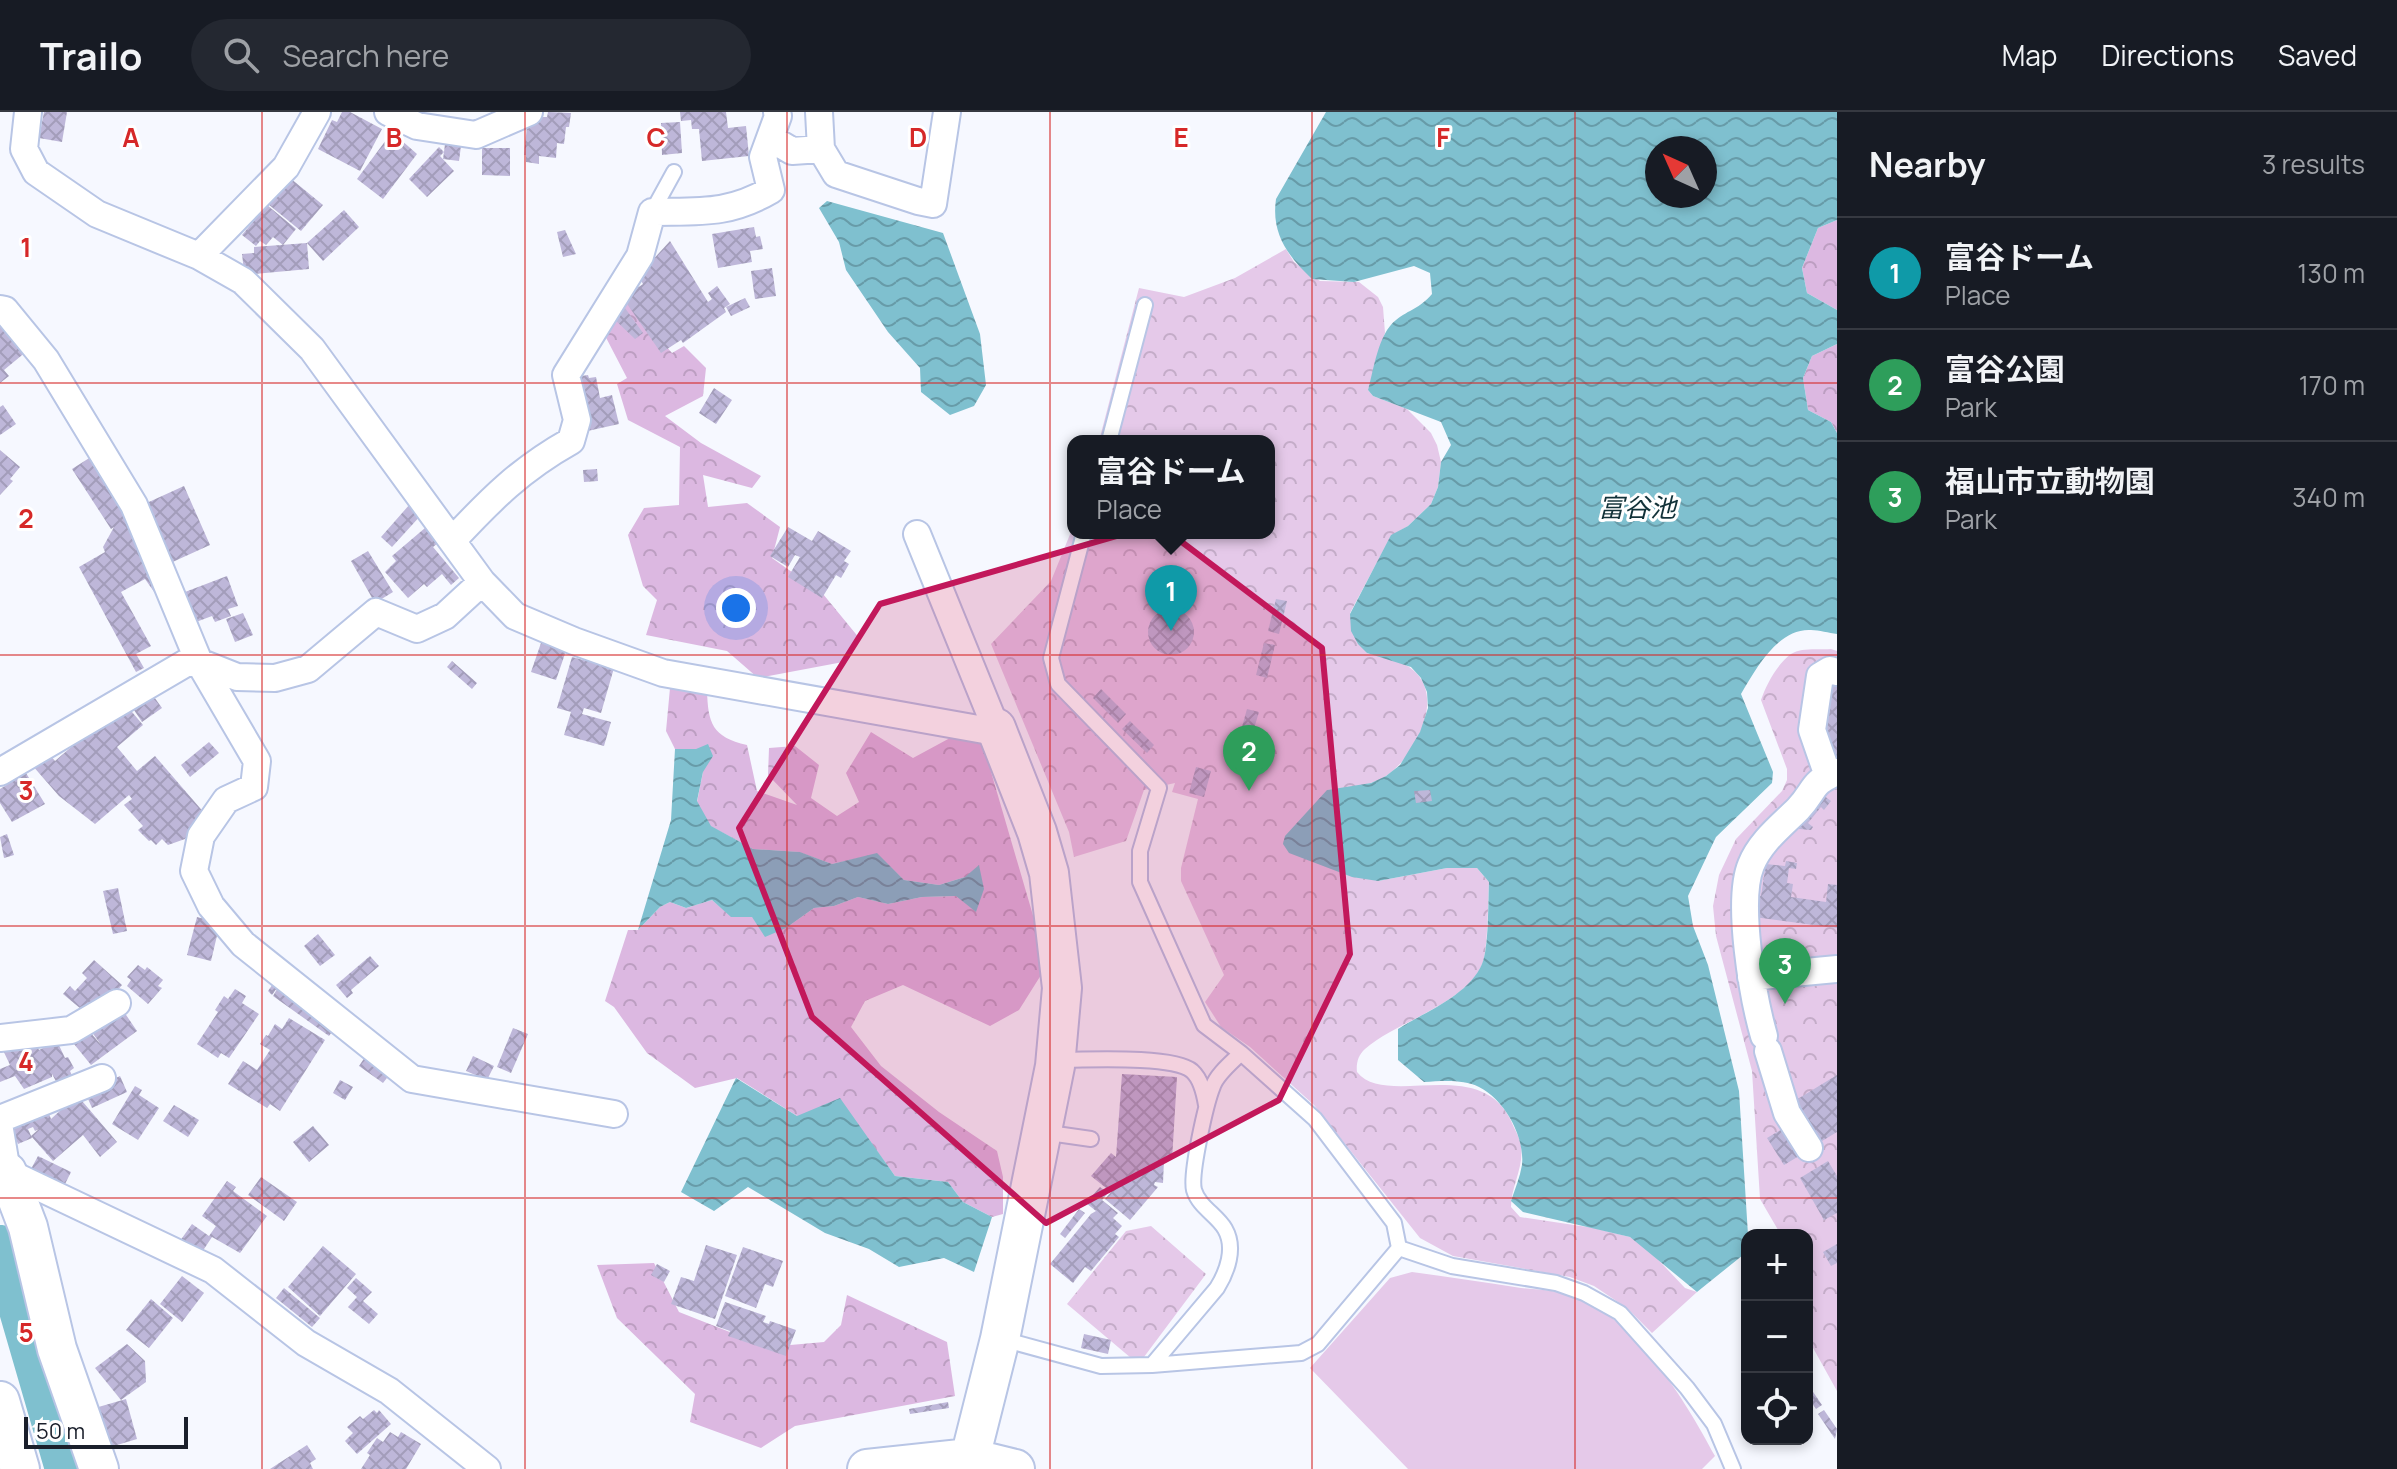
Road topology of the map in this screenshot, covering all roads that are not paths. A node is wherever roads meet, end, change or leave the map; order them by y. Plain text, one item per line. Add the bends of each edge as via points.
1 (28, 112) edge
2 (317, 112) edge
3 (388, 112) edge
4 (529, 112) edge
5 (777, 112) edge
6 (819, 112) edge
7 (947, 112) edge
8 (770, 138) junction
9 (821, 149) junction
10 (674, 172) dead end
11 (652, 212) junction
12 (199, 256) junction
13 (1145, 305) dead end
14 (0, 309) edge
15 (1111, 435) edge
16 (917, 534) dead end
17 (1082, 539) edge
18 (452, 541) junction
19 (482, 582) junction
20 (199, 662) junction
21 (1837, 672) edge
22 (996, 728) junction
23 (0, 772) edge
24 (1832, 774) edge
25 (1837, 969) edge
26 (1751, 977) junction
27 (117, 1003) dead end
28 (0, 1038) edge
29 (1241, 1053) junction
30 (1056, 1060) junction
31 (102, 1078) dead end
32 (1207, 1109) junction
33 (614, 1114) dead end
34 (0, 1119) edge
35 (0, 1130) edge
36 (1042, 1132) junction
37 (1091, 1139) dead end
38 (1809, 1148) dead end
39 (4, 1173) edge
40 (1399, 1248) junction
41 (1000, 1339) junction
42 (1152, 1365) junction
43 (0, 1401) edge
44 (970, 1463) edge
45 (20, 1469) edge
46 (99, 1469) edge
47 (487, 1469) edge
48 (867, 1469) edge
49 (1015, 1469) edge
50 (1733, 1469) edge

1 - 12 street via 24,149 36,172 97,214
2 - 12 street via 286,167
3 - 4 street via 417,126 476,135
5 - 8 street
6 - 9 street
7 - 9 street via 933,204 836,174
8 - 9 street via 792,151
8 - 11 street via 763,157 771,190 722,211
10 - 11 lane
11 - 18 street via 640,256 566,375 577,420 571,441 502,487
12 - 18 street via 243,281 312,349
13 - 15 lane
14 - 20 street via 46,360 134,505
16 - 22 street
17 - 29 lane via 1051,658 1058,684 1159,788 1140,851 1140,882 1204,1025
18 - 19 street
19 - 20 street via 445,616 417,629 376,612 308,669 275,678 237,677
19 - 22 street via 515,616 663,673
20 - 23 street via 186,663
20 - 33 street via 257,761 254,787 226,800 201,836 194,871 211,906 243,944 412,1079
21 - 24 street via 1820,676 1812,730
22 - 30 street via 1049,873 1062,988
24 - 26 street via 1819,780 1751,865
25 - 26 street
26 - 38 street via 1787,1113
27 - 28 street via 71,1030
29 - 32 lane via 1213,1083
29 - 40 lane via 1315,1119 1394,1223
30 - 32 lane via 1172,1061 1192,1071 1203,1087
30 - 36 street
31 - 34 street
32 - 42 lane via 1194,1191 1225,1230 1230,1250 1225,1275
35 - 39 street
36 - 37 lane
36 - 41 street
39 - 46 street via 28,1227 57,1349
39 - 47 street via 213,1270 306,1343 389,1391
40 - 42 lane via 1318,1344 1301,1353
40 - 50 lane via 1452,1266 1556,1283 1620,1313 1714,1424
41 - 42 lane via 1101,1366
41 - 44 street
43 - 45 street
44 - 48 street
44 - 49 street

